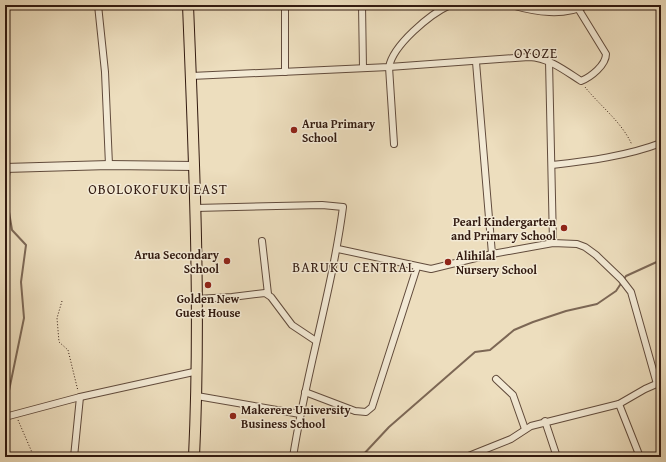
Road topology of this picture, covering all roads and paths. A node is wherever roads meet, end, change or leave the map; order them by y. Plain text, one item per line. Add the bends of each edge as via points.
1 (98, 5) edge
2 (188, 5) edge
3 (285, 5) edge
4 (362, 5) edge
5 (432, 5) edge
6 (450, 5) edge
7 (510, 5) edge
8 (587, 5) edge
9 (439, 10) junction
10 (579, 10) junction
11 (549, 61) junction
12 (476, 62) junction
13 (389, 67) junction
14 (363, 68) junction
15 (286, 72) junction
16 (190, 76) junction
17 (581, 81) junction
18 (661, 143) edge
19 (394, 144) dead end
20 (634, 151) junction
21 (109, 165) junction
22 (552, 165) junction
23 (194, 166) junction
24 (5, 168) edge
25 (195, 208) junction
26 (262, 241) dead end
27 (554, 244) junction
28 (338, 249) junction
29 (492, 254) junction
30 (417, 267) junction
31 (268, 294) junction
32 (196, 299) junction
33 (62, 301) dead end
34 (316, 341) junction
35 (198, 371) junction
36 (496, 379) dead end
37 (659, 383) edge
38 (305, 392) junction
39 (197, 396) junction
40 (80, 397) junction
41 (619, 404) junction
42 (300, 414) junction
43 (9, 416) edge
44 (546, 421) junction
45 (525, 429) junction
46 (34, 457) edge
47 (74, 457) edge
48 (194, 457) edge
49 (293, 457) edge
50 (466, 457) edge
51 (557, 457) edge
52 (640, 457) edge

1 - 21 street via 105,72
2 - 16 main road
3 - 15 street
4 - 14 street
5 - 9 street
6 - 9 street
7 - 10 street via 544,13
8 - 10 street
9 - 13 street via 394,54
10 - 17 street via 606,54 599,68
11 - 12 street via 529,57
11 - 17 street
11 - 22 street
12 - 13 street
12 - 29 street
13 - 14 street
13 - 19 street
14 - 15 street
15 - 16 street
16 - 23 main road
17 - 20 path via 594,99 613,117 628,137
18 - 20 street
20 - 22 street
21 - 23 street
21 - 24 street
22 - 27 street
23 - 25 main road
25 - 28 street via 322,205 343,207
25 - 32 main road
26 - 31 street
27 - 29 street
27 - 37 street via 577,244 585,247 631,292
28 - 30 street
28 - 34 street
29 - 30 street via 438,268
30 - 38 street via 372,408 366,412 355,411
31 - 32 street
31 - 34 street via 292,325
32 - 35 main road
33 - 40 path via 57,318 58,342 68,350
34 - 38 street
35 - 39 main road
35 - 40 street
36 - 45 street via 510,391
37 - 41 street
38 - 42 street
39 - 42 street
39 - 48 main road
40 - 43 street
40 - 47 street
41 - 44 street
41 - 52 street
42 - 49 street
43 - 46 path
44 - 45 street
44 - 51 street
45 - 50 street via 511,439

